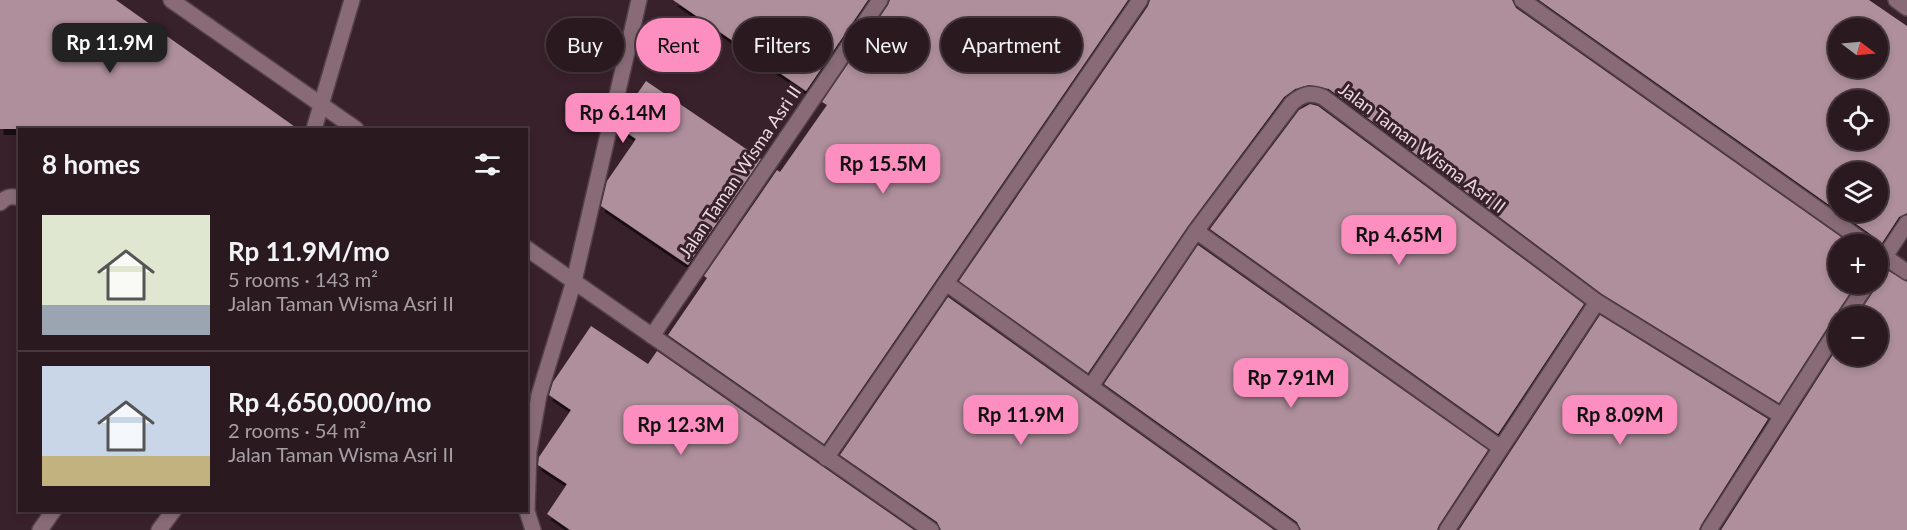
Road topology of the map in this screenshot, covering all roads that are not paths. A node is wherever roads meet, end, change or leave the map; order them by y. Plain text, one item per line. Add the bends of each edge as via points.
1 (171, 0) edge
2 (352, 0) edge
3 (639, 0) edge
4 (880, 0) edge
5 (1140, 0) edge
6 (1522, 0) edge
7 (1896, 0) edge
8 (1907, 8) edge
9 (322, 105) junction
10 (314, 128) edge
11 (355, 128) edge
12 (18, 197) edge
13 (0, 203) edge
14 (1907, 223) edge
15 (1196, 231) junction
16 (1853, 234) edge
17 (1888, 248) edge
18 (528, 249) edge
19 (1888, 263) edge
20 (1907, 272) edge
21 (574, 281) junction
22 (946, 283) junction
23 (1597, 302) junction
24 (652, 336) junction
25 (1828, 344) edge
26 (1091, 386) junction
27 (1782, 416) junction
28 (1501, 448) junction
29 (826, 458) junction
30 (528, 481) edge
31 (53, 512) edge
32 (172, 512) edge
33 (527, 512) edge
34 (40, 530) edge
35 (159, 530) edge
36 (533, 530) edge
37 (931, 530) edge
38 (1291, 530) edge
39 (1447, 530) edge
40 (1709, 530) edge

1 - 9 street
2 - 9 street
3 - 21 street
4 - 24 street, Jalan Taman Wisma Asri II
5 - 22 street
6 - 16 street
7 - 8 street
9 - 10 street
9 - 11 street
12 - 13 street via 5,198
14 - 17 street
15 - 23 street, Jalan Taman Wisma Asri II via 1292,103 1308,93 1323,98
15 - 26 street, Jalan Taman Wisma Asri II
15 - 28 street
18 - 21 street
19 - 20 street
21 - 24 street
21 - 30 street via 539,395
22 - 26 street
22 - 29 street
23 - 27 street, Jalan Taman Wisma Asri II
23 - 28 street
24 - 29 street
25 - 27 street
26 - 38 street
27 - 40 street
28 - 39 street
29 - 37 street
31 - 34 street
32 - 35 street
33 - 36 street

